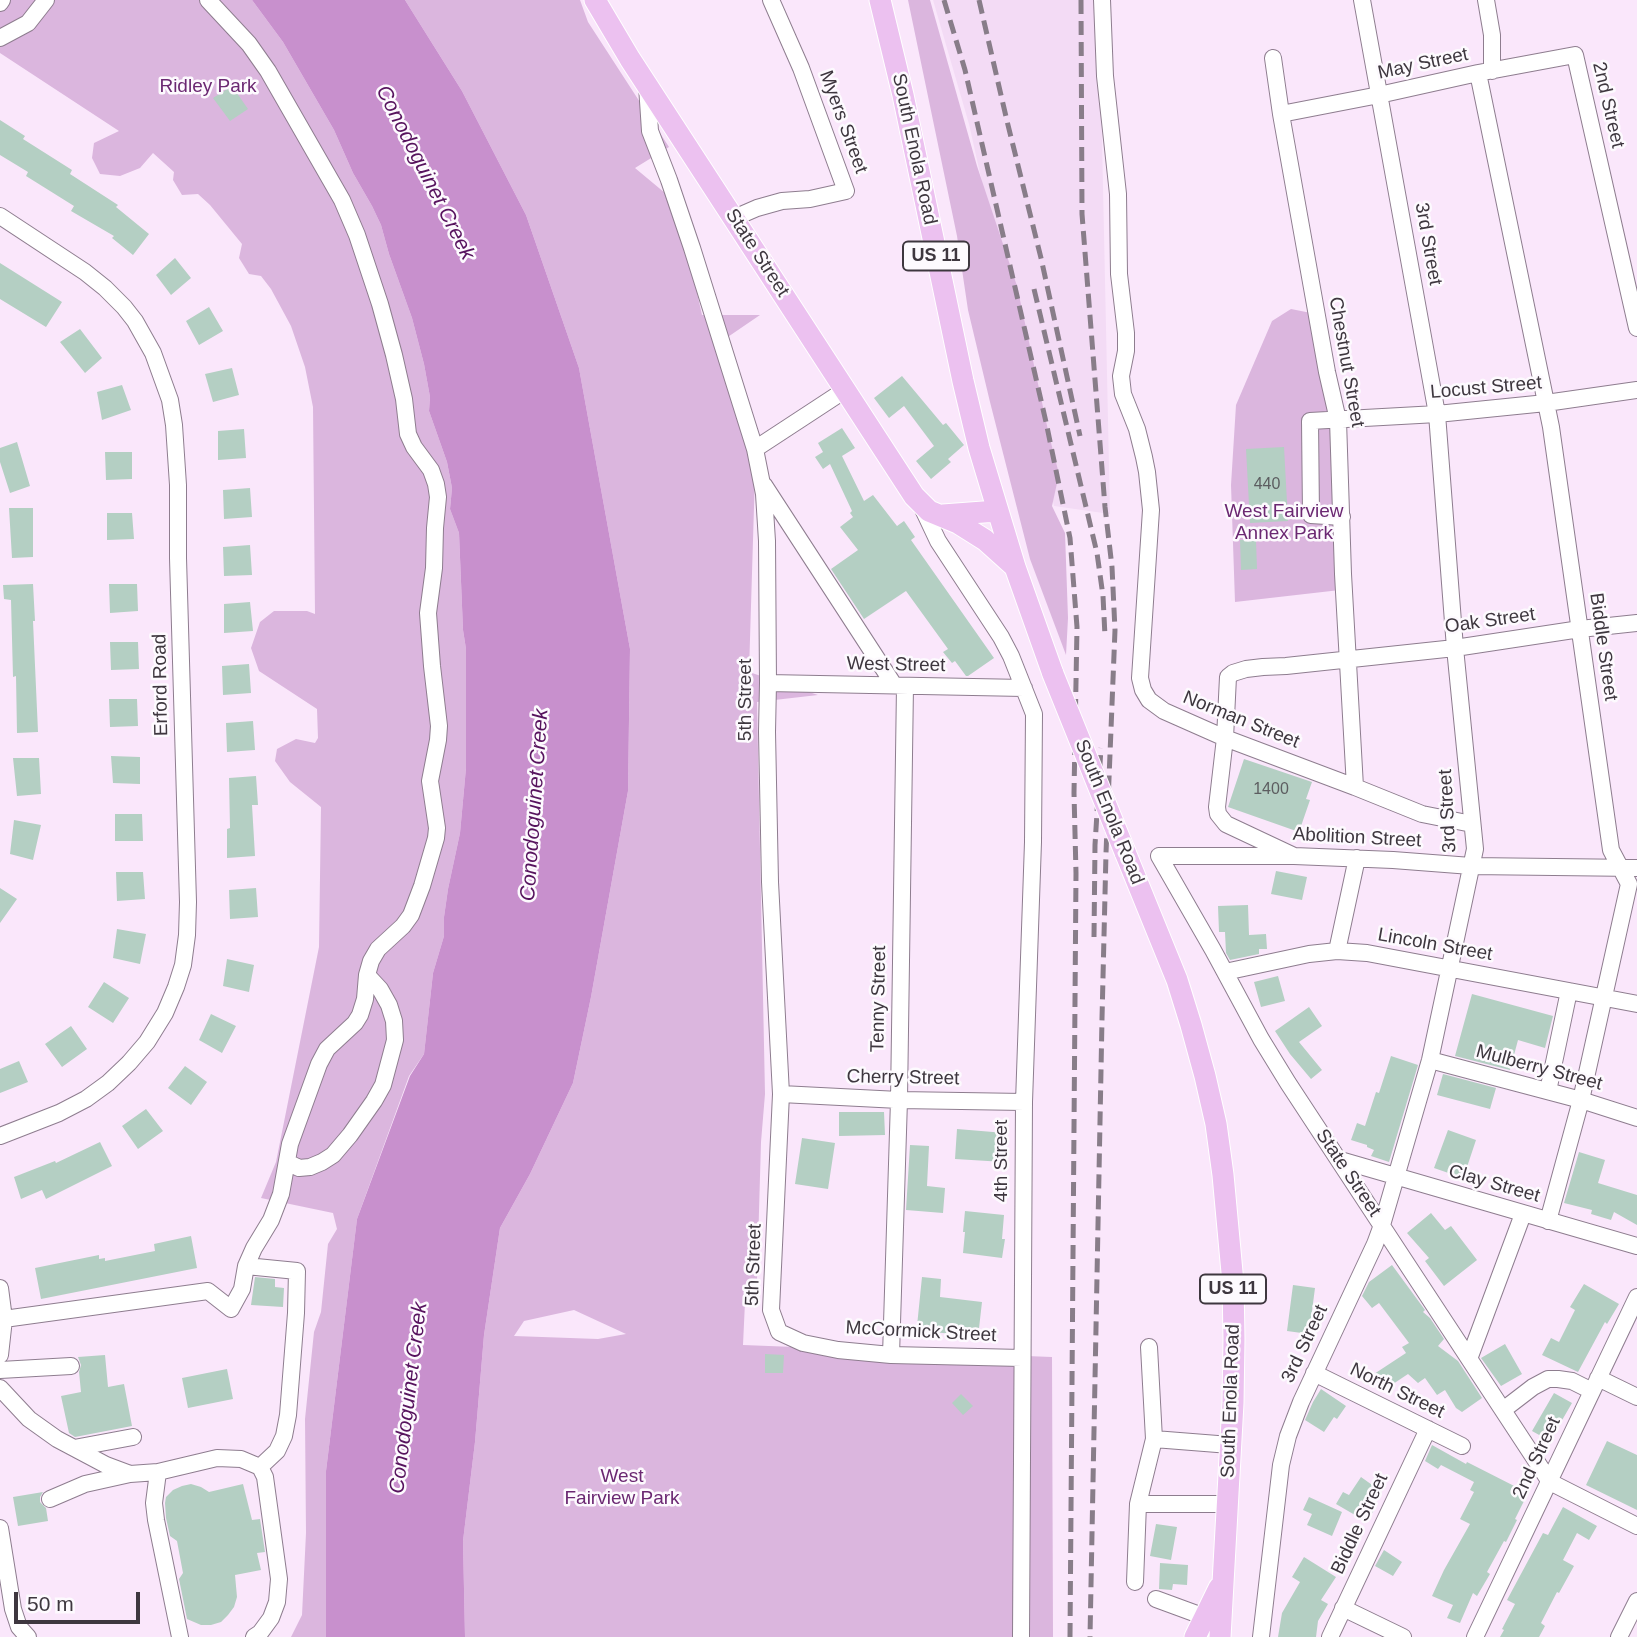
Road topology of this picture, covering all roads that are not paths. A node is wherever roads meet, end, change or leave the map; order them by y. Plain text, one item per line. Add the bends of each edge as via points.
1 (46, 0) edge
2 (208, 0) edge
3 (595, 0) edge
4 (772, 0) edge
5 (880, 0) edge
6 (1102, 0) edge
7 (1362, 0) edge
8 (1486, 0) edge
9 (0, 38) edge
10 (1575, 55) joint
11 (1273, 58) dead end
12 (1485, 72) junction
13 (646, 84) junction
14 (1379, 95) junction
15 (1281, 114) junction
16 (0, 216) edge
17 (734, 218) junction
18 (1637, 328) edge
19 (845, 390) junction
20 (1637, 390) edge
21 (1546, 403) junction
22 (1437, 414) junction
23 (1338, 420) junction
24 (755, 449) junction
25 (762, 483) junction
26 (931, 510) junction
27 (997, 511) junction
28 (1342, 517) junction
29 (1015, 568) junction
30 (1637, 623) edge
31 (1580, 629) junction
32 (1455, 648) junction
33 (1349, 660) junction
34 (768, 683) junction
35 (899, 686) junction
36 (1024, 688) junction
37 (1225, 738) junction
38 (1355, 787) junction
39 (1472, 824) junction
40 (1158, 856) joint
41 (1294, 856) junction
42 (1357, 858) junction
43 (1471, 866) junction
44 (1620, 867) junction
45 (1637, 868) edge
46 (1337, 951) junction
47 (1450, 968) junction
48 (1225, 972) junction
49 (367, 975) junction
50 (1569, 991) junction
51 (1603, 998) junction
52 (1637, 1004) edge
53 (1430, 1060) junction
54 (1549, 1091) junction
55 (781, 1094) junction
56 (898, 1100) junction
57 (1581, 1100) junction
58 (1024, 1102) junction
59 (1637, 1118) edge
60 (0, 1136) edge
61 (1340, 1160) junction
62 (287, 1162) junction
63 (1396, 1177) junction
64 (1523, 1214) junction
65 (1548, 1221) junction
66 (1382, 1225) junction
67 (1637, 1246) edge
68 (246, 1266) junction
69 (0, 1288) edge
70 (1637, 1297) edge
71 (4, 1319) junction
72 (779, 1332) joint
73 (1150, 1347) dead end
74 (0, 1355) edge
75 (891, 1355) junction
76 (1022, 1358) junction
77 (1469, 1359) junction
78 (71, 1366) dead end
79 (0, 1370) edge
80 (1314, 1373) junction
81 (1595, 1385) junction
82 (0, 1388) edge
83 (1637, 1398) edge
84 (1503, 1410) junction
85 (1428, 1429) junction
86 (133, 1437) dead end
87 (1154, 1439) junction
88 (1230, 1445) junction
89 (1462, 1446) dead end
90 (74, 1448) junction
91 (260, 1468) junction
92 (158, 1472) junction
93 (130, 1474) junction
94 (1550, 1482) junction
95 (50, 1499) dead end
96 (1138, 1504) junction
97 (1227, 1504) junction
98 (1637, 1526) edge
99 (0, 1528) edge
100 (1223, 1580) junction
101 (1135, 1582) dead end
102 (1156, 1599) dead end
103 (1637, 1601) edge
104 (1343, 1608) junction
105 (1205, 1617) junction
106 (28, 1637) edge
107 (180, 1637) edge
108 (254, 1637) edge
109 (1021, 1637) edge
110 (1195, 1637) edge
111 (1220, 1637) edge
112 (1261, 1637) edge
113 (1329, 1637) edge
114 (1403, 1637) edge
115 (1475, 1637) edge
116 (1619, 1637) edge

1 - 9 street via 28,23
2 - 49 street via 268,71 342,200 383,317 408,434 436,484 428,613 439,726 430,781 436,838 411,915 378,949
3 - 13 main road, State Street
4 - 17 street, Myers Street via 846,191 782,201
5 - 27 main road, South Enola Road / US 11 via 962,382
6 - 37 street, Norman Street via 1126,333 1121,376 1144,457 1150,510 1140,678 1149,700 1164,711
7 - 14 street, 3rd Street
8 - 12 street, Biddle Street via 1492,35
10 - 12 street, May Street
10 - 18 street, 2nd Street
11 - 15 street, Chestnut Street
12 - 14 street, May Street
12 - 21 street, Biddle Street
13 - 17 main road, State Street
13 - 24 street, 5th Street via 650,131
14 - 15 street, May Street
14 - 22 street, 3rd Street
15 - 23 street, Chestnut Street
16 - 60 street, Erford Road via 85,272 124,307 153,353 170,400 178,485 188,902 183,965 165,1013 147,1042 115,1077 86,1099
17 - 19 main road, State Street
19 - 24 street
19 - 26 main road, State Street
20 - 21 street, Locust Street
21 - 22 street, Locust Street
21 - 31 street, Biddle Street
22 - 23 street, Locust Street
22 - 32 street, 3rd Street
23 - 28 street, Chestnut Street
23 - 28 street, Locust Street via 1310,421 1311,514
24 - 25 street, 5th Street
25 - 34 street, 5th Street
25 - 35 street
26 - 27 main road via 953,515
26 - 29 main road via 971,530
26 - 36 street, State Street via 938,541 1001,637
27 - 29 main road, South Enola Road / US 11
28 - 33 street, Chestnut Street
29 - 88 main road, South Enola Road / US 11, bridge via 1177,980 1205,1076 1216,1124 1233,1283
30 - 31 street, Oak Street
31 - 32 street, Oak Street
31 - 44 street, Biddle Street via 1611,850
32 - 33 street, Oak Street
32 - 39 street, 3rd Street
33 - 37 street, Oak Street via 1255,667 1233,673 1228,677
33 - 38 street, Chestnut Street
34 - 35 street, West Street
34 - 55 street, 5th Street via 770,882
35 - 36 street, West Street
35 - 56 street, Tenny Street
36 - 58 street, 4th Street via 1035,722
37 - 38 street, Norman Street
37 - 41 street via 1218,814 1226,824
38 - 39 street, Norman Street via 1422,814
39 - 43 street, 3rd Street via 1475,849
40 - 41 street, Abolition Street
40 - 48 street, State Street
41 - 42 street, Abolition Street
42 - 43 street, Abolition Street
42 - 46 street
43 - 44 street, Abolition Street
43 - 47 street, 3rd Street
44 - 45 street, Abolition Street
44 - 51 street, Biddle Street via 1629,884
46 - 47 street, Lincoln Street
46 - 48 street, Lincoln Street
47 - 50 street, Lincoln Street
47 - 53 street, 3rd Street
48 - 61 street, State Street via 1267,1050
49 - 62 street via 360,1015 319,1064
49 - 62 street via 385,997 394,1021 395,1041 383,1085 333,1155 310,1167
50 - 51 street, Lincoln Street
50 - 54 street
51 - 52 street, Lincoln Street
51 - 57 street, Biddle Street
53 - 54 street, Mulberry Street
53 - 63 street, 3rd Street
54 - 57 street, Mulberry Street
55 - 56 street, Cherry Street
55 - 72 street, 5th Street via 771,1310
56 - 58 street, Cherry Street
56 - 75 street, Tenny Street
57 - 59 street, Mulberry Street
57 - 65 street, Biddle Street
58 - 76 street, 4th Street
61 - 63 street, Clay Street
61 - 66 street, State Street
62 - 68 street via 271,1220
63 - 64 street, Clay Street
63 - 66 street, 3rd Street
64 - 65 street, Clay Street
64 - 77 street
65 - 67 street, Clay Street
66 - 77 street, State Street
66 - 80 street, 3rd Street
68 - 71 street via 242,1289 231,1309 208,1291
68 - 91 street via 297,1271 288,1415 284,1436
69 - 71 street
70 - 81 street, 2nd Street
71 - 74 street
72 - 75 street, McCormick Street via 803,1343
73 - 87 street
75 - 76 street, McCormick Street
76 - 109 street, 4th Street
77 - 84 street, State Street
78 - 79 street
80 - 85 street, North Street
80 - 112 street, 3rd Street via 1281,1465
81 - 83 street
81 - 84 street via 1548,1379
81 - 94 street, 2nd Street
82 - 90 street via 29,1419
84 - 94 street, State Street
85 - 89 street, North Street
85 - 104 street, Biddle Street
86 - 90 street
87 - 88 street
87 - 96 street
88 - 97 main road, South Enola Road / US 11
90 - 93 street
91 - 92 street via 241,1459 217,1458
91 - 108 street via 279,1579 271,1618
92 - 93 street
92 - 107 street via 156,1520
93 - 95 street
94 - 98 street
94 - 115 street, 2nd Street
96 - 97 street
96 - 101 street
97 - 100 main road, South Enola Road / US 11
99 - 106 street via 13,1609
100 - 105 main road
100 - 111 main road, South Enola Road / US 11
102 - 105 street
103 - 116 street
104 - 113 street, Biddle Street
104 - 114 street
105 - 110 main road

